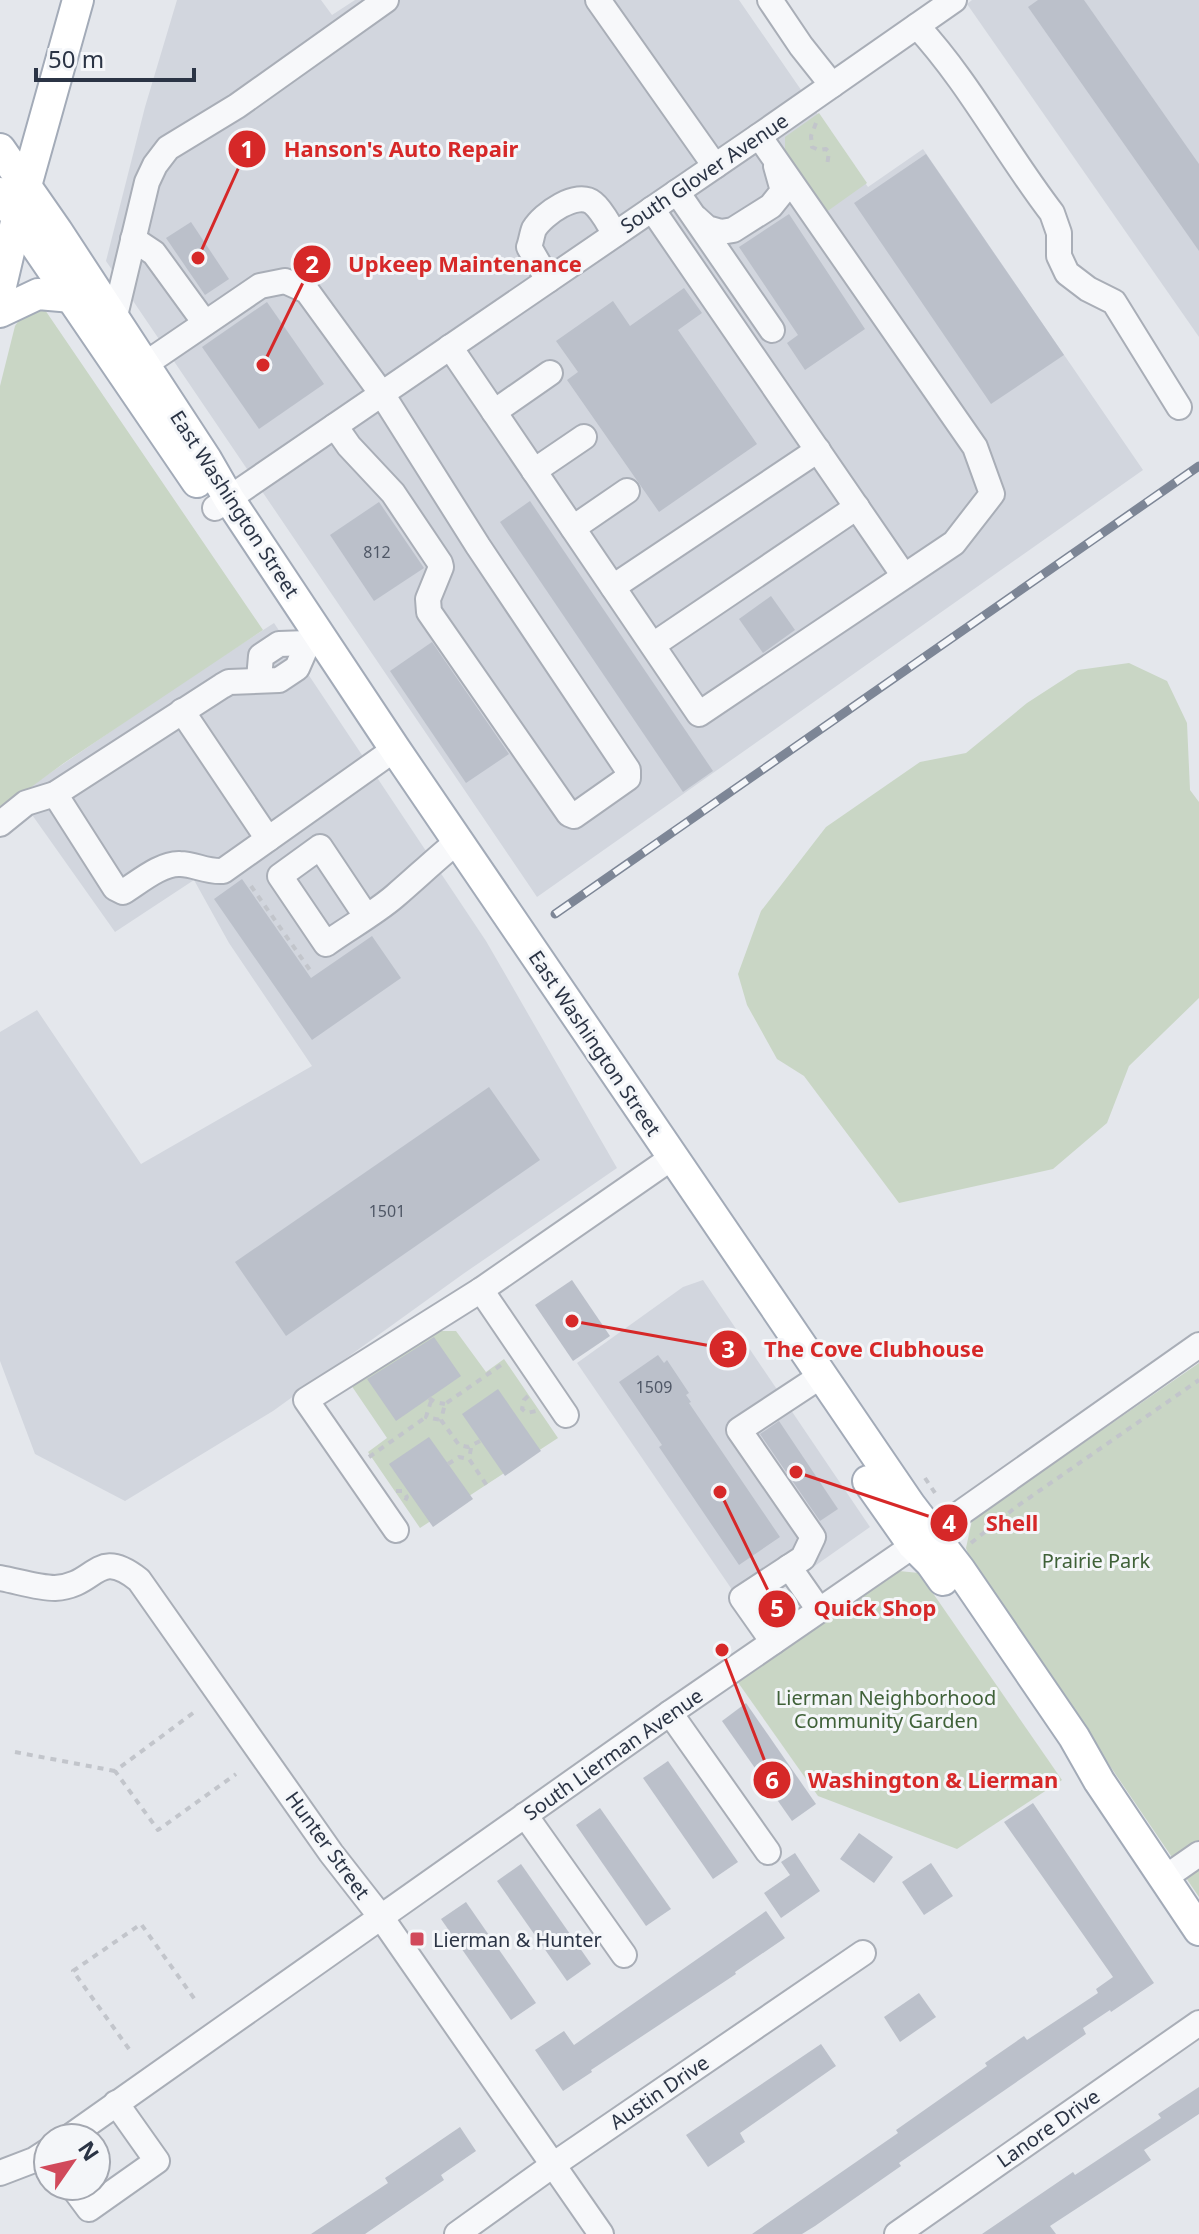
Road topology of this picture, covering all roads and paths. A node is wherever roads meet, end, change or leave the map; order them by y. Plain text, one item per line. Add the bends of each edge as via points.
1 (78, 0) edge
2 (386, 0) edge
3 (598, 0) edge
4 (770, 0) edge
5 (954, 0) edge
6 (917, 26) junction
7 (832, 85) junction
8 (817, 121) dead end
9 (765, 145) junction
10 (0, 149) edge
11 (715, 166) junction
12 (827, 166) dead end
13 (13, 190) edge
14 (683, 201) junction
15 (652, 209) junction
16 (17, 218) junction
17 (615, 234) junction
18 (133, 239) junction
19 (548, 280) junction
20 (0, 290) edge
21 (72, 297) junction
22 (0, 312) edge
23 (205, 323) junction
24 (105, 326) junction
25 (772, 330) dead end
26 (450, 347) junction
27 (144, 365) junction
28 (550, 373) dead end
29 (382, 394) junction
30 (1179, 407) dead end
31 (494, 412) junction
32 (335, 426) junction
33 (584, 437) dead end
34 (818, 450) junction
35 (534, 471) junction
36 (627, 491) dead end
37 (222, 503) junction
38 (857, 507) junction
39 (573, 528) junction
40 (904, 576) junction
41 (613, 587) junction
42 (314, 639) junction
43 (653, 645) junction
44 (182, 711) junction
45 (389, 752) junction
46 (55, 794) junction
47 (0, 824) edge
48 (268, 839) junction
49 (452, 846) junction
50 (251, 886) dead end
51 (366, 916) dead end
52 (312, 973) dead end
53 (667, 1161) junction
54 (481, 1290) junction
55 (1199, 1345) edge
56 (522, 1351) junction
57 (1199, 1380) edge
58 (813, 1381) junction
59 (445, 1404) junction
60 (566, 1415) dead end
61 (426, 1417) junction
62 (441, 1420) junction
63 (480, 1441) dead end
64 (459, 1445) junction
65 (473, 1446) junction
66 (455, 1459) junction
67 (469, 1459) junction
68 (448, 1464) dead end
69 (353, 1467) junction
70 (925, 1478) dead end
71 (488, 1487) dead end
72 (934, 1491) dead end
73 (396, 1530) dead end
74 (922, 1539) junction
75 (971, 1543) dead end
76 (789, 1567) junction
77 (0, 1578) edge
78 (819, 1610) junction
79 (773, 1642) junction
80 (193, 1713) dead end
81 (670, 1713) junction
82 (15, 1752) dead end
83 (115, 1771) junction
84 (236, 1774) dead end
85 (525, 1815) junction
86 (768, 1852) dead end
87 (1199, 1854) edge
88 (1163, 1879) junction
89 (381, 1917) junction
90 (1199, 1930) edge
91 (863, 1953) dead end
92 (1199, 1954) edge
93 (624, 1955) dead end
94 (196, 2001) dead end
95 (1199, 2023) edge
96 (129, 2049) dead end
97 (116, 2103) junction
98 (90, 2122) edge
99 (32, 2161) edge
100 (553, 2165) junction
101 (0, 2173) edge
102 (112, 2193) edge
103 (84, 2202) edge
104 (99, 2202) edge
105 (457, 2234) edge
106 (601, 2234) edge
107 (897, 2234) edge

1 - 13 main road
2 - 18 street via 237,106 168,148 147,182
3 - 11 street
4 - 7 street
5 - 6 street, South Glover Avenue
6 - 7 street, South Glover Avenue
6 - 30 street via 1052,213 1067,273 1114,302
7 - 9 street, South Glover Avenue
8 - 12 path via 812,147 829,152
9 - 11 street, South Glover Avenue
9 - 14 street via 783,191 771,206 721,232 707,228
9 - 40 street via 975,447 992,494 954,543
10 - 13 main road, East Washington Street
11 - 14 street, South Glover Avenue
13 - 16 main road, East Washington Street
13 - 24 main road, East Washington Street
14 - 15 street, South Glover Avenue
14 - 25 street
15 - 17 street, South Glover Avenue
15 - 34 street
16 - 20 main road
16 - 21 main road, East Washington Street
17 - 19 street, South Glover Avenue
17 - 19 street via 595,204 584,198 560,206 534,229 529,247
18 - 23 street via 154,253
18 - 24 street
19 - 26 street, South Glover Avenue
21 - 22 main road via 38,294
21 - 24 main road, East Washington Street
23 - 27 street
23 - 29 street via 260,286 285,281 307,291
24 - 27 main road, East Washington Street
24 - 37 main road, East Washington Street
26 - 29 street, South Glover Avenue
26 - 31 street
27 - 37 main road, East Washington Street via 206,459
28 - 31 street
29 - 32 street, South Glover Avenue
29 - 32 street via 628,770 628,778 574,816 429,612 440,563 393,493
31 - 35 street
32 - 37 street, South Glover Avenue
33 - 35 street
34 - 38 street
34 - 41 street
35 - 39 street
36 - 39 street
37 - 42 main road, East Washington Street
38 - 40 street
38 - 43 street
39 - 41 street
40 - 43 street via 699,714
41 - 43 street
42 - 44 street via 297,668 279,680 229,682
42 - 45 main road, East Washington Street
44 - 46 street
44 - 48 street
45 - 48 street
45 - 49 main road, East Washington Street
46 - 47 street via 26,803
46 - 48 street via 115,888 123,892 178,863 223,871
49 - 51 street
49 - 53 main road, East Washington Street
50 - 52 path
53 - 54 street
53 - 58 main road, East Washington Street
54 - 56 street
54 - 69 street via 306,1400
55 - 74 street, South Lierman Avenue
56 - 59 path
56 - 60 street
57 - 75 path
58 - 74 main road, East Washington Street
58 - 76 street via 739,1430 813,1537 803,1558
59 - 61 path via 430,1400
59 - 62 path
61 - 62 path
61 - 69 path
62 - 64 path
63 - 65 path
64 - 65 path
64 - 66 path
65 - 67 path
66 - 67 path
66 - 68 path
67 - 71 path
69 - 73 street
70 - 72 path
74 - 78 street, South Lierman Avenue
74 - 88 main road, East Washington Street via 960,1570
74 - 92 main road, East Washington Street via 931,1563
76 - 78 street
76 - 79 street via 742,1598
77 - 89 street, Hunter Street via 53,1588 76,1585 112,1565 139,1580
78 - 79 street, South Lierman Avenue
79 - 81 street, South Lierman Avenue
80 - 83 path
81 - 85 street, South Lierman Avenue
81 - 86 street
82 - 83 path
83 - 84 path via 158,1830
85 - 89 street, South Lierman Avenue
85 - 93 street
87 - 88 street
88 - 90 main road, East Washington Street
89 - 97 street, South Lierman Avenue
89 - 100 street, Hunter Street
91 - 100 street, Austin Drive
94 - 96 path via 141,1924 73,1971
95 - 107 street, Lanore Drive
97 - 98 street, South Lierman Avenue
97 - 102 street via 157,2161
99 - 101 street
100 - 105 street, Austin Drive
100 - 106 street, Hunter Street
103 - 104 street via 89,2209

